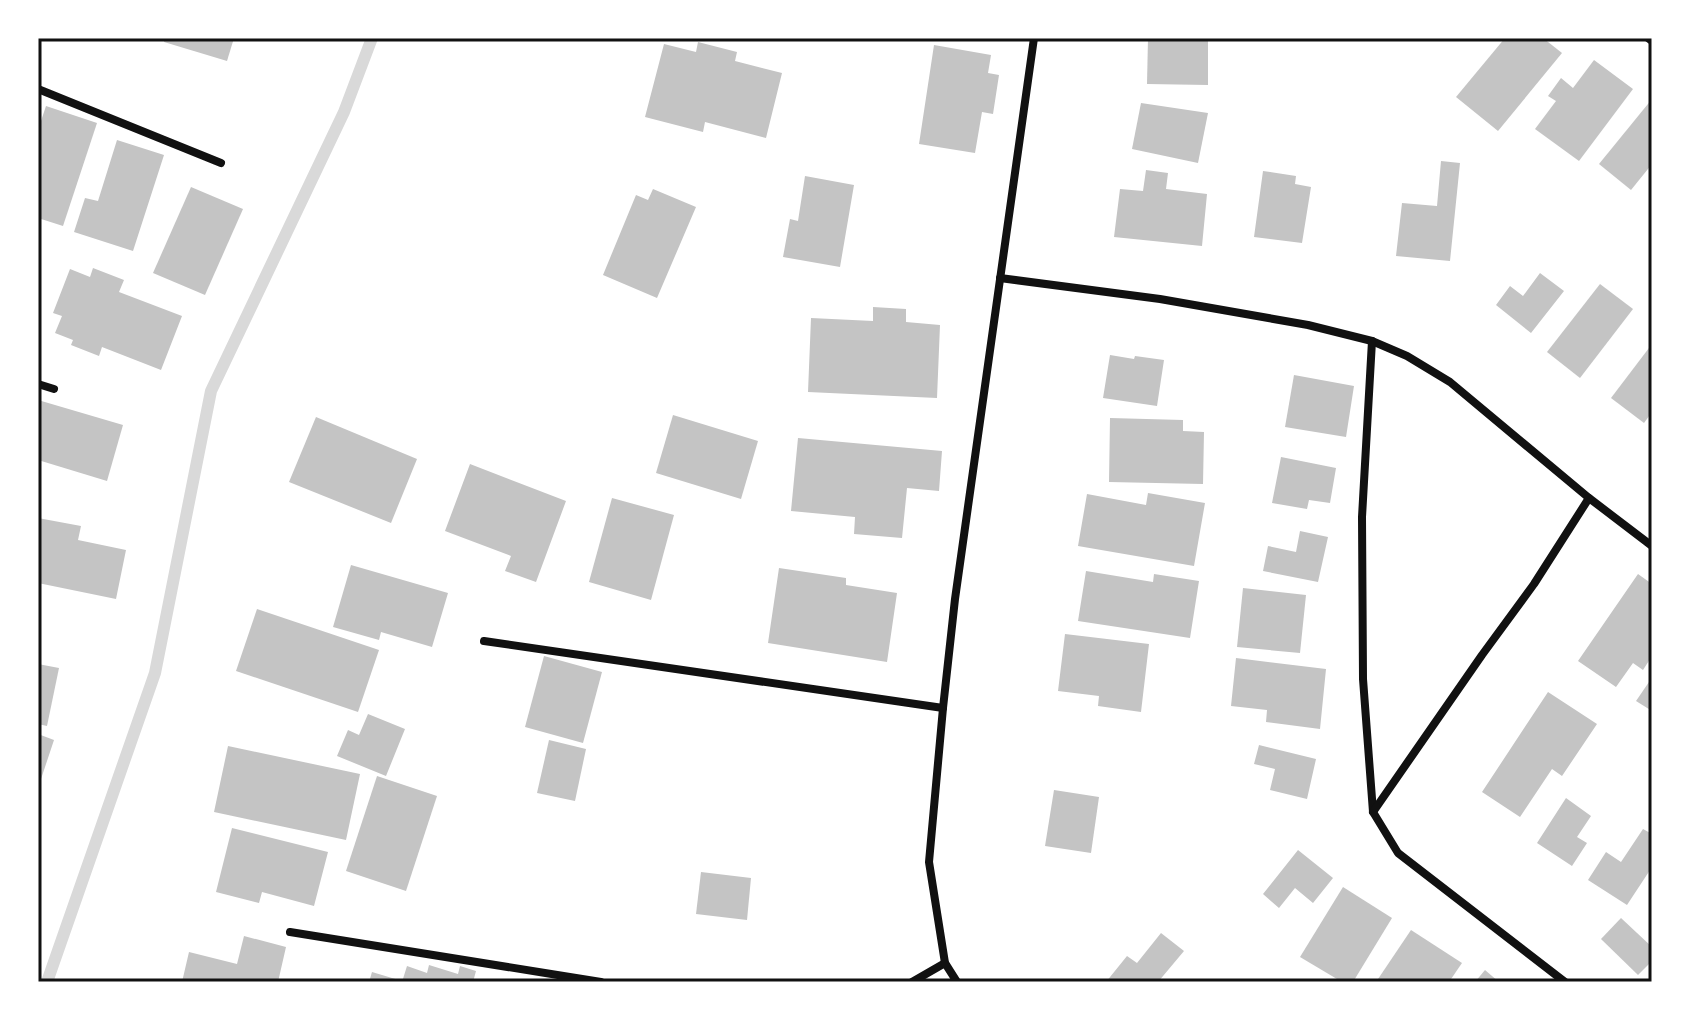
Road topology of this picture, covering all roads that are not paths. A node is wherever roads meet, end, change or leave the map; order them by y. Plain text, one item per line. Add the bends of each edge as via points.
1 (1034, 38) edge
2 (38, 89) edge
3 (221, 163) dead end
4 (1000, 278) junction
5 (1372, 341) junction
6 (38, 384) edge
7 (54, 389) dead end
8 (1589, 498) junction
9 (1652, 546) edge
10 (484, 641) dead end
11 (943, 708) junction
12 (1373, 812) junction
13 (290, 932) dead end
14 (945, 963) junction
15 (601, 982) edge
16 (912, 982) edge
17 (957, 982) edge
18 (1565, 982) edge

1 - 4 street
2 - 3 street
4 - 5 street via 1160,299
4 - 11 street
5 - 8 street via 1450,382
5 - 12 street via 1362,531 1363,679
6 - 7 street
8 - 9 street
8 - 12 street
10 - 11 street
11 - 14 street via 929,862
12 - 18 street via 1398,853
13 - 15 street
14 - 16 street
14 - 17 street

